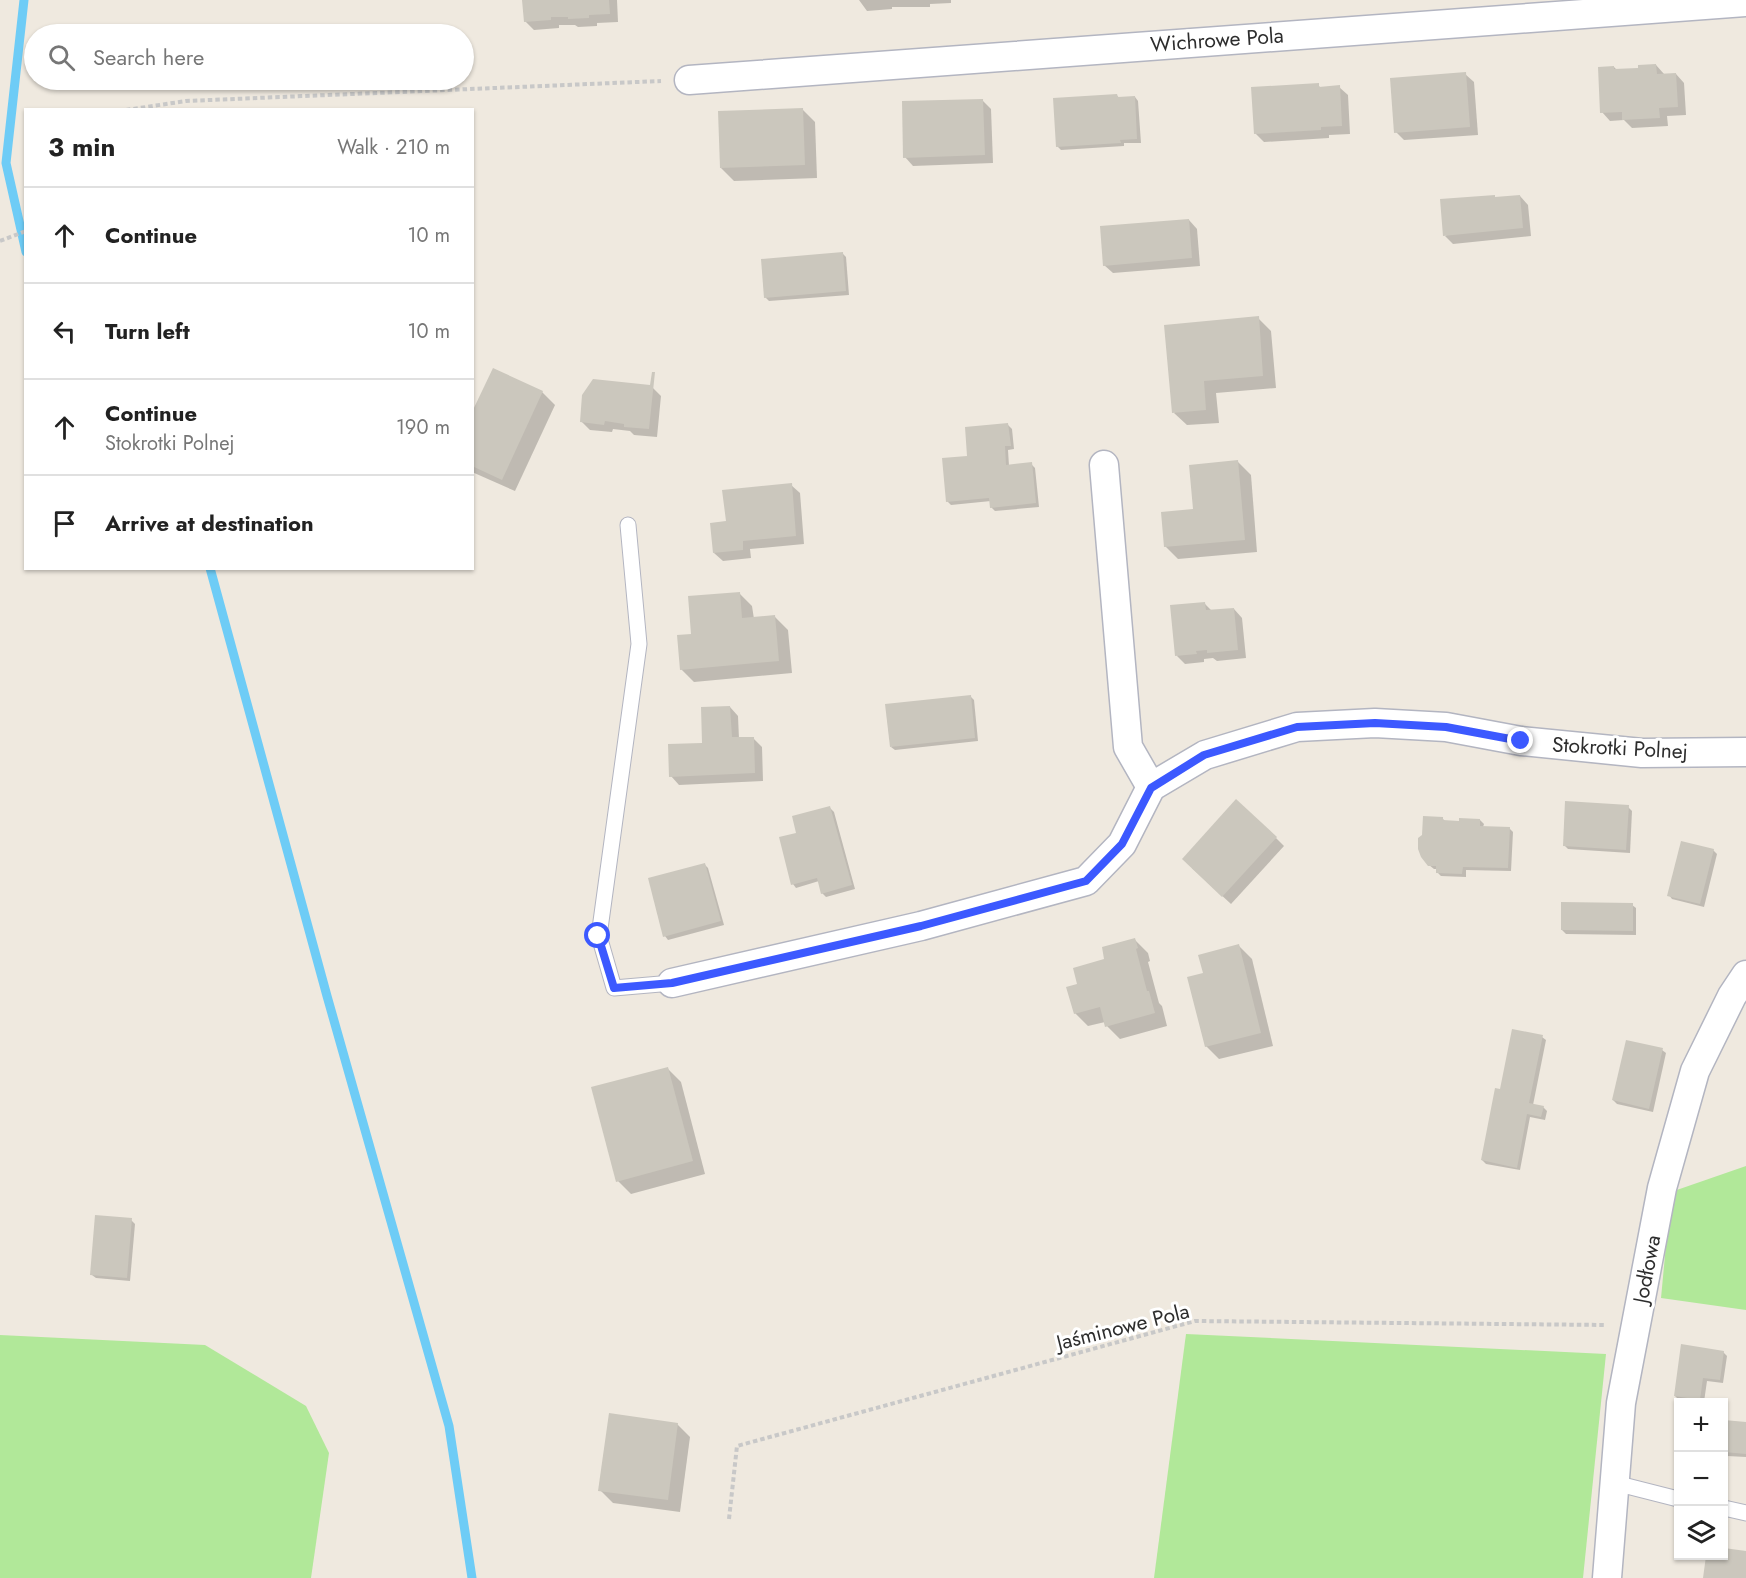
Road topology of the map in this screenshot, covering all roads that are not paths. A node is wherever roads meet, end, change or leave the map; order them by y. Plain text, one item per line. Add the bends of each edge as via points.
1 (1746, 2) edge
2 (688, 80) road end
3 (1104, 465) dead end
4 (628, 525) dead end
5 (1746, 752) edge
6 (1151, 788) junction
7 (1746, 975) edge
8 (672, 983) joint
9 (1615, 1483) junction
10 (1674, 1498) edge
11 (1728, 1509) edge
12 (1746, 1513) edge
13 (1607, 1578) edge

1 - 2 street, Wichrowe Pola
3 - 6 street via 1128,747
4 - 8 lane via 639,644 598,936 614,988
5 - 6 street, Stokrotki Polnej via 1642,753 1521,741 1446,727 1386,723 1297,727 1204,755
6 - 8 street via 1122,844 1086,881 921,926
7 - 9 street, Jodłowa via 1695,1071 1662,1188 1621,1403
9 - 10 lane
9 - 13 street, Jodłowa
11 - 12 lane

